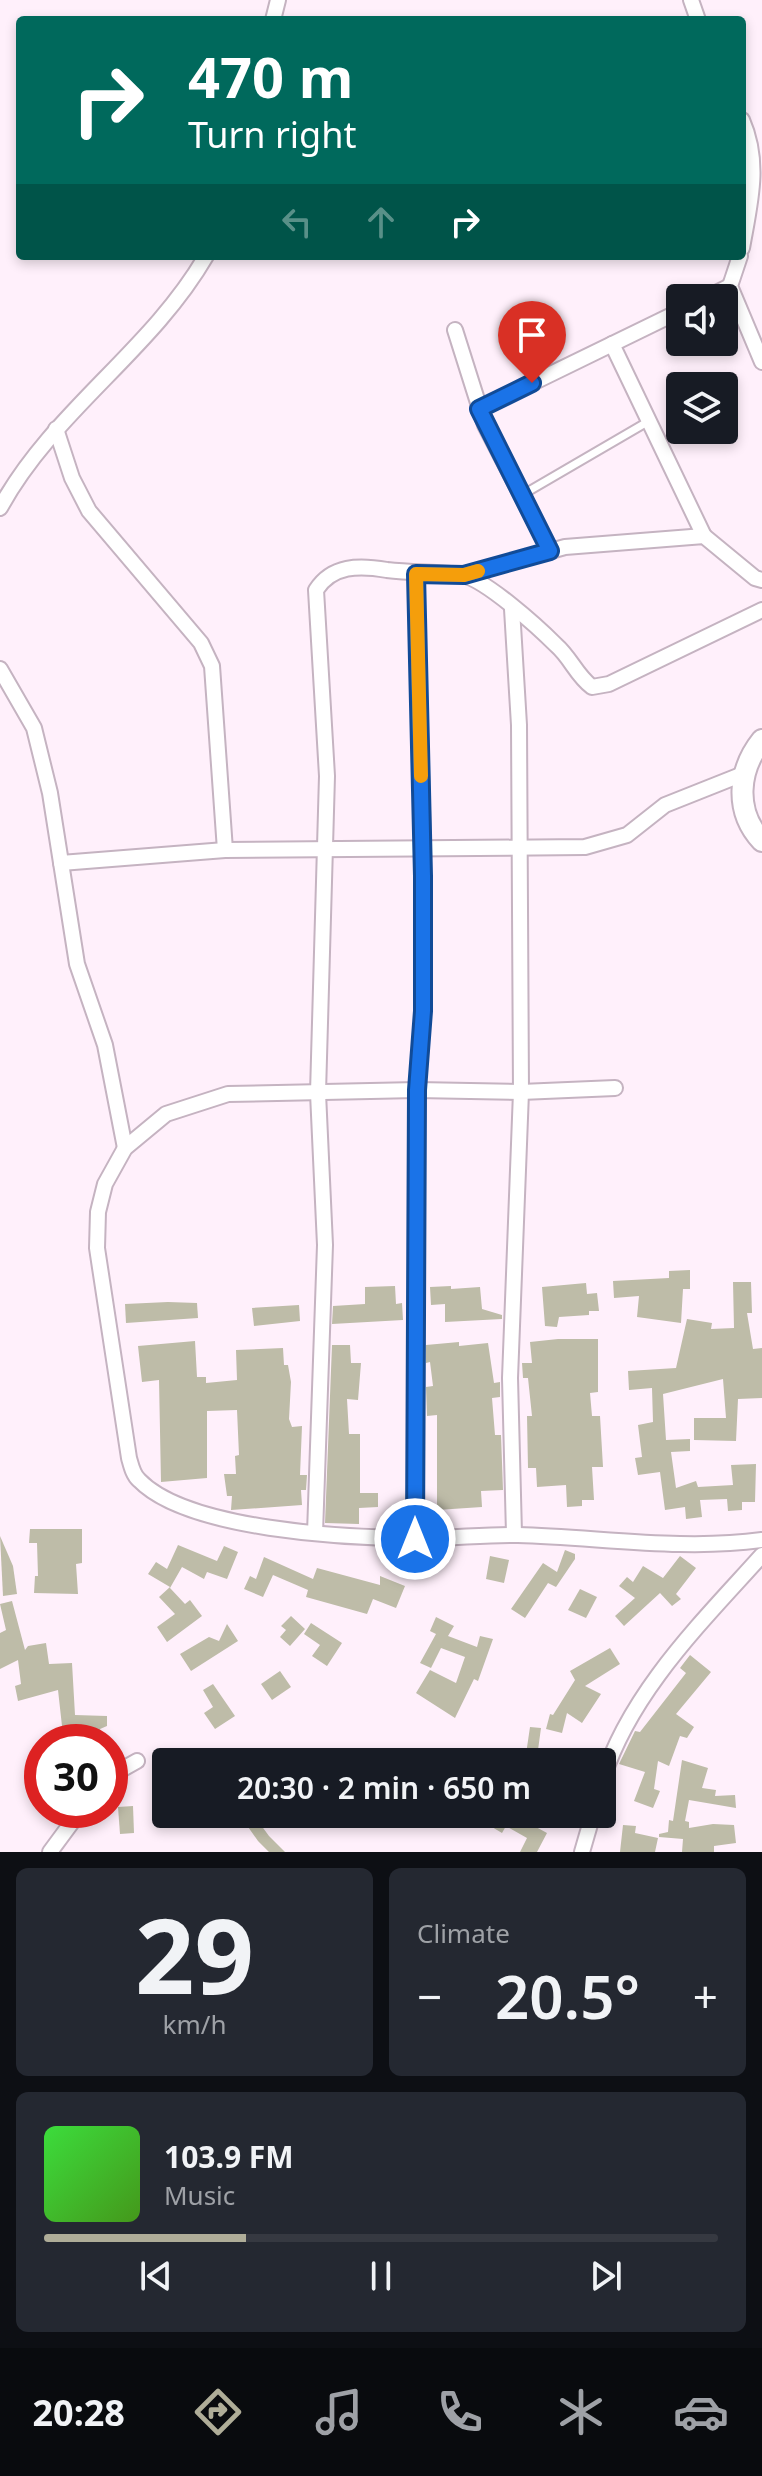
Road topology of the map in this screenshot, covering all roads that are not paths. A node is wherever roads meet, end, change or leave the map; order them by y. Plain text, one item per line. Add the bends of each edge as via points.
1 (746, 129) edge
2 (746, 222) edge
3 (204, 260) edge
4 (739, 260) edge
5 (731, 284) edge
6 (738, 305) edge
7 (666, 318) edge
8 (455, 330) dead end
9 (612, 344) junction
10 (762, 362) edge
11 (479, 409) junction
12 (649, 421) junction
13 (56, 429) junction
14 (522, 495) junction
15 (0, 508) edge
16 (704, 536) junction
17 (550, 551) junction
18 (416, 574) junction
19 (464, 575) junction
20 (762, 580) edge
21 (512, 609) junction
22 (762, 610) edge
23 (0, 669) edge
24 (762, 740) edge
25 (743, 774) junction
26 (762, 841) edge
27 (326, 849) junction
28 (423, 849) junction
29 (225, 850) junction
30 (519, 850) junction
31 (61, 863) junction
32 (615, 1088) dead end
33 (417, 1090) junction
34 (521, 1092) junction
35 (318, 1093) junction
36 (125, 1148) junction
37 (315, 1533) junction
38 (514, 1534) junction
39 (415, 1539) junction
40 (762, 1540) edge
41 (762, 1555) edge
42 (612, 1748) edge
43 (137, 1761) dead end
44 (128, 1766) edge
45 (68, 1828) edge
46 (589, 1828) edge
47 (50, 1852) edge
48 (582, 1852) edge

1 - 2 street via 754,170
3 - 13 street via 188,288
4 - 5 street
6 - 10 street
7 - 9 street
8 - 11 street
9 - 11 street
9 - 12 street
11 - 14 street
12 - 14 lane
12 - 16 street
13 - 15 street via 17,477
13 - 29 street via 89,511 201,643 212,666
14 - 17 street
16 - 17 street
16 - 20 street
17 - 19 street
18 - 19 street
18 - 27 street via 372,567 339,569 325,576 316,590
18 - 28 street
19 - 21 street
21 - 22 street via 559,647 577,676 592,687 609,684
21 - 30 street
23 - 31 street via 34,728
24 - 25 street
25 - 26 street via 743,802
25 - 30 street via 665,805 627,835 606,844
27 - 28 street
27 - 29 street
27 - 35 street
28 - 30 street
28 - 33 street via 423,1011
29 - 31 street
30 - 34 street
31 - 36 street via 77,964 105,1045
32 - 34 street
33 - 34 street
33 - 35 street
33 - 39 street
34 - 38 street via 510,1378
35 - 36 street via 228,1094 199,1102 166,1114
35 - 37 street via 325,1245
36 - 37 street via 105,1184 97,1248 136,1478 159,1496 224,1519
37 - 39 street
38 - 39 street
38 - 40 street
41 - 42 street via 700,1623 634,1708
43 - 44 street
45 - 47 street
46 - 48 street

